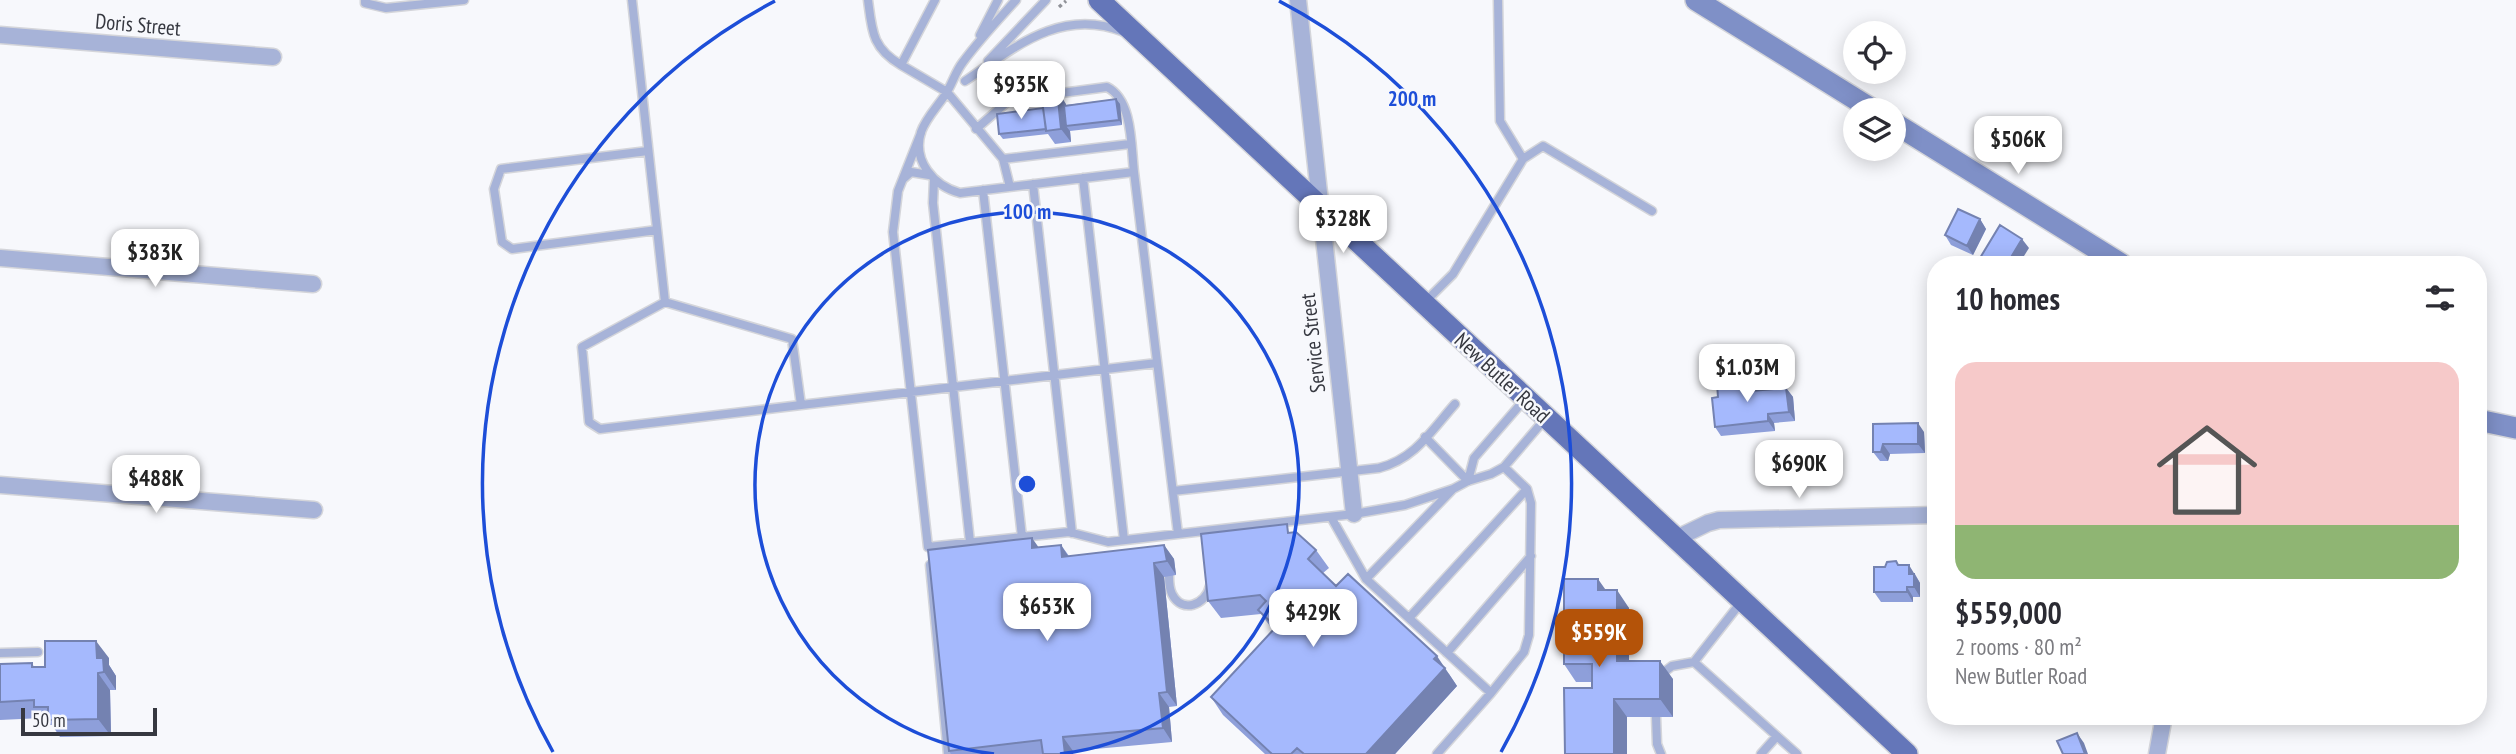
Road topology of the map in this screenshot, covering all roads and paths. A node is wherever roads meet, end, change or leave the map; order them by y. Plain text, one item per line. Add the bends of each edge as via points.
1 (365, 0) edge
2 (464, 0) edge
3 (632, 0) edge
4 (869, 0) edge
5 (935, 0) edge
6 (998, 0) edge
7 (1016, 0) edge
8 (1045, 0) edge
9 (1099, 0) edge
10 (1298, 0) edge
11 (1498, 0) edge
12 (1696, 0) edge
13 (1066, 1) edge
14 (1059, 7) dead end
15 (0, 35) edge
16 (1149, 48) junction
17 (968, 55) junction
18 (272, 57) dead end
19 (901, 65) junction
20 (965, 81) junction
21 (947, 92) junction
22 (1854, 98) edge
23 (976, 129) junction
24 (1906, 130) edge
25 (921, 133) junction
26 (1130, 144) junction
27 (648, 151) junction
28 (1003, 159) junction
29 (1523, 159) junction
30 (1134, 172) junction
31 (932, 178) junction
32 (1083, 178) junction
33 (901, 181) junction
34 (1033, 184) junction
35 (1010, 187) junction
36 (983, 190) junction
37 (1319, 207) junction
38 (1652, 211) dead end
39 (657, 230) junction
40 (2108, 256) edge
41 (0, 258) edge
42 (313, 284) dead end
43 (665, 302) junction
44 (1423, 304) junction
45 (1157, 363) junction
46 (1106, 369) junction
47 (1055, 375) junction
48 (1005, 381) junction
49 (953, 387) junction
50 (910, 393) junction
51 (1525, 399) junction
52 (1455, 404) dead end
53 (801, 405) junction
54 (1546, 418) junction
55 (2487, 422) edge
56 (2516, 428) edge
57 (1425, 437) junction
58 (1504, 467) junction
59 (1349, 471) junction
60 (1468, 481) junction
61 (0, 485) edge
62 (1453, 489) junction
63 (1527, 489) junction
64 (1172, 491) junction
65 (314, 510) dead end
66 (1354, 514) junction
67 (1927, 515) edge
68 (1331, 517) junction
69 (1205, 531) junction
70 (1072, 533) junction
71 (1178, 534) junction
72 (1164, 536) junction
73 (1022, 537) junction
74 (1675, 539) junction
75 (1124, 540) junction
76 (970, 542) junction
77 (1207, 543) edge
78 (928, 547) junction
79 (1165, 548) edge
80 (1531, 556) junction
81 (1169, 576) edge
82 (1366, 579) junction
83 (1211, 580) edge
84 (1742, 601) junction
85 (1409, 618) junction
86 (38, 652) dead end
87 (0, 653) edge
88 (1447, 653) junction
89 (1694, 662) junction
90 (1657, 679) edge
91 (1491, 693) junction
92 (1656, 716) edge
93 (2162, 725) edge
94 (1777, 736) junction
95 (948, 754) edge
96 (1437, 754) edge
97 (1661, 754) edge
98 (1761, 754) edge
99 (1797, 754) edge
100 (1907, 754) edge
101 (2157, 754) edge

1 - 2 lane via 386,8
3 - 27 lane
4 - 19 lane via 878,46
5 - 19 lane
6 - 17 lane
7 - 17 lane
8 - 20 lane
9 - 16 main road, New Butler Road
10 - 37 street, Service Street
11 - 29 lane via 1500,121
12 - 22 street
13 - 14 path
15 - 18 street, Doris Street
16 - 20 lane via 1110,27 1069,25 1015,47
16 - 37 main road, New Butler Road
17 - 21 lane
19 - 21 lane
20 - 21 lane
21 - 23 lane
21 - 25 lane
23 - 26 lane via 1016,99 1107,87 1120,97
23 - 28 lane
24 - 40 street
25 - 31 lane via 921,159
25 - 33 lane
26 - 28 lane
26 - 30 lane
27 - 39 lane
27 - 39 lane via 501,169 495,189 502,242 512,249
28 - 35 lane
29 - 38 lane via 1543,146
29 - 44 lane via 1453,274
30 - 32 lane
30 - 45 lane
31 - 33 lane via 911,172
31 - 36 lane via 947,190
31 - 49 lane
32 - 34 lane
32 - 46 lane
33 - 50 lane via 893,232
34 - 35 lane
34 - 47 lane
35 - 36 lane
36 - 48 lane
37 - 44 main road, New Butler Road
37 - 59 street, Service Street
39 - 43 lane
41 - 42 street
43 - 53 lane via 792,339
43 - 53 lane via 582,347 589,422 600,429
44 - 51 main road, New Butler Road
45 - 46 lane
45 - 64 lane
46 - 47 lane
46 - 75 lane
47 - 48 lane
47 - 70 lane
48 - 49 lane
48 - 73 lane
49 - 50 lane
49 - 76 lane
50 - 53 lane
50 - 78 lane
51 - 54 main road, New Butler Road
51 - 60 lane via 1475,458
52 - 57 lane
54 - 58 lane
54 - 74 main road, New Butler Road
55 - 56 street
57 - 59 lane via 1396,464
57 - 60 lane
58 - 60 lane
58 - 63 lane
59 - 64 lane
59 - 66 street, Service Street
60 - 62 lane
61 - 65 street
62 - 66 lane via 1405,505
62 - 82 lane
63 - 80 lane
63 - 85 lane
64 - 71 lane
66 - 68 lane
67 - 74 street via 1719,520
68 - 69 lane
68 - 82 lane
69 - 71 lane
69 - 77 lane
70 - 73 lane
70 - 75 lane via 1096,540
71 - 72 lane
72 - 75 lane
72 - 79 lane
73 - 76 lane
74 - 84 main road, New Butler Road
76 - 78 lane
78 - 95 lane
80 - 88 lane
80 - 91 lane via 1529,635 1524,652
81 - 83 lane via 1172,595 1185,606 1203,601
82 - 85 lane
84 - 89 lane
84 - 100 main road, New Butler Road
85 - 88 lane
86 - 87 lane
88 - 91 lane
89 - 90 lane via 1672,666
89 - 94 lane
91 - 96 lane
92 - 97 lane
93 - 101 street
94 - 98 lane
94 - 99 lane

